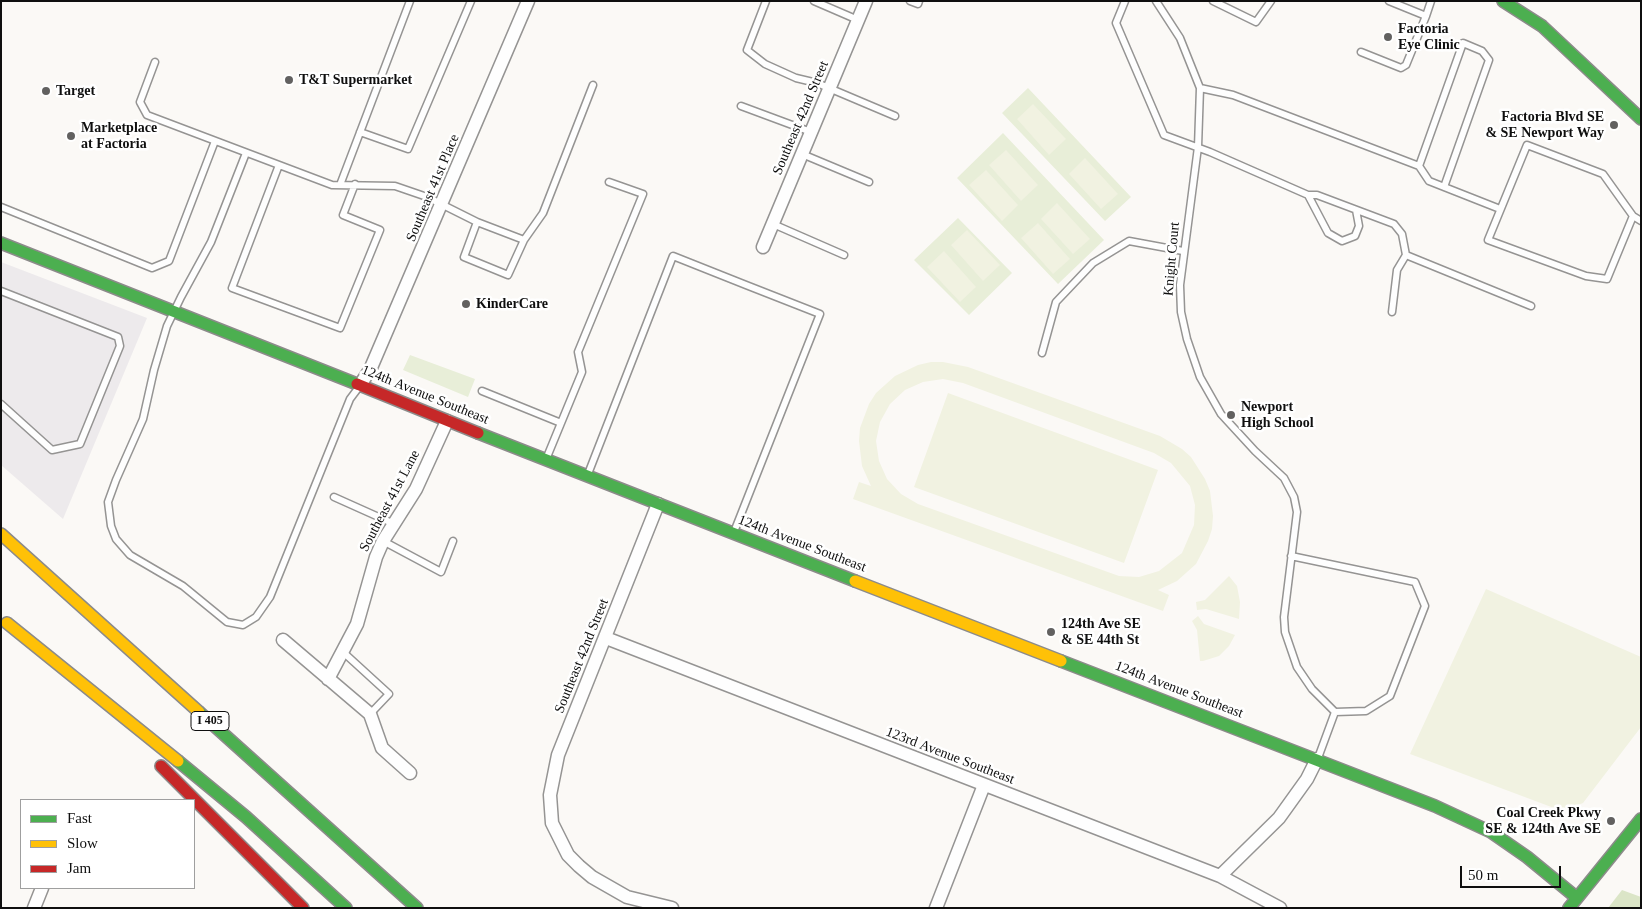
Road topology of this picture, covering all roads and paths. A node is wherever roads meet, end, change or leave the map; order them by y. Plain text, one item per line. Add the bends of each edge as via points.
1 (410, 1) edge
2 (471, 1) edge
3 (528, 1) edge
4 (766, 1) edge
5 (814, 1) edge
6 (866, 1) edge
7 (910, 1) edge
8 (919, 1) edge
9 (1125, 1) edge
10 (1156, 1) edge
11 (1213, 1) edge
12 (1271, 1) edge
13 (1389, 1) edge
14 (1432, 1) edge
15 (1503, 1) edge
16 (1515, 5) edge
17 (1426, 16) junction
18 (858, 20) junction
19 (1361, 52) dead end
20 (155, 62) dead end
21 (593, 86) dead end
22 (830, 88) junction
23 (1200, 88) junction
24 (741, 106) dead end
25 (895, 116) dead end
26 (1641, 119) edge
27 (360, 132) junction
28 (811, 132) junction
29 (215, 141) junction
30 (1198, 147) junction
31 (246, 153) junction
32 (802, 154) junction
33 (279, 166) junction
34 (1419, 166) junction
35 (609, 182) dead end
36 (869, 182) dead end
37 (355, 184) junction
38 (340, 185) junction
39 (1444, 188) junction
40 (1308, 195) junction
41 (442, 205) junction
42 (1, 207) edge
43 (1500, 209) junction
44 (1356, 210) junction
45 (1634, 216) junction
46 (1641, 221) edge
47 (477, 222) junction
48 (773, 224) junction
49 (524, 240) junction
50 (1, 243) edge
51 (763, 247) dead end
52 (1183, 251) junction
53 (844, 255) dead end
54 (1406, 255) junction
55 (1, 291) edge
56 (1531, 306) dead end
57 (1392, 312) dead end
58 (173, 313) junction
59 (1042, 353) dead end
60 (360, 385) junction
61 (482, 390) dead end
62 (1, 404) edge
63 (447, 421) junction
64 (561, 423) junction
65 (546, 459) junction
66 (588, 475) junction
67 (334, 497) dead end
68 (658, 504) junction
69 (392, 523) junction
70 (1, 534) edge
71 (734, 534) junction
72 (383, 541) junction
73 (453, 542) dead end
74 (1292, 556) junction
75 (4, 620) edge
76 (606, 638) junction
77 (283, 640) dead end
78 (343, 652) junction
79 (328, 679) junction
80 (1335, 712) junction
81 (370, 714) junction
82 (130, 738) dead end
83 (151, 757) dead end
84 (1317, 759) junction
85 (410, 773) dead end
86 (984, 785) junction
87 (193, 799) edge
88 (195, 801) edge
89 (1641, 819) edge
90 (1220, 876) junction
91 (42, 889) edge
92 (1576, 898) junction
93 (34, 908) edge
94 (303, 908) edge
95 (346, 908) edge
96 (417, 908) edge
97 (672, 908) edge
98 (936, 908) edge
99 (1280, 908) edge
100 (1569, 908) edge

1 - 27 lane
2 - 27 lane via 408,149
3 - 41 street, Southeast 41st Place
4 - 22 lane via 747,50 765,64
5 - 18 lane
6 - 18 street, Southeast 42nd Street
7 - 8 lane via 918,4
9 - 30 lane via 1116,22 1162,131 1175,141
10 - 23 lane, Knight Court via 1180,38
11 - 12 lane via 1256,22
13 - 17 lane
14 - 17 lane
15 - 16 main road
16 - 26 main road via 1542,26
17 - 19 lane via 1406,65 1401,68
18 - 22 street, Southeast 42nd Street
20 - 29 lane via 140,102 147,115
21 - 49 lane via 543,213
22 - 25 lane
22 - 28 street, Southeast 42nd Street
23 - 30 lane, Knight Court
23 - 34 lane via 1233,95
24 - 28 lane
27 - 38 lane
28 - 32 street, Southeast 42nd Street
29 - 31 lane
29 - 42 lane via 169,261 152,268
30 - 40 lane
30 - 52 lane, Knight Court
31 - 33 lane
31 - 58 lane via 211,242
32 - 36 lane
32 - 48 street, Southeast 42nd Street
33 - 37 lane via 232,288 340,328 380,230 343,215
33 - 38 lane
34 - 39 lane via 1429,181
34 - 39 lane via 1463,43 1482,51 1489,60
35 - 64 lane via 643,194 578,352 582,372
37 - 38 lane
37 - 41 lane via 395,186
39 - 43 lane
40 - 44 lane via 1317,194
40 - 44 lane via 1328,233 1342,242 1355,236 1359,226
41 - 47 lane
41 - 60 street, Southeast 41st Place via 370,370
43 - 45 lane via 1527,145 1603,174
43 - 45 lane via 1488,240 1586,276 1607,279
44 - 54 lane via 1394,224 1402,234
45 - 46 lane
47 - 49 lane
47 - 49 lane via 464,257 508,275
48 - 51 street, Southeast 42nd Street
48 - 53 lane
50 - 58 main road, 124th Avenue Southeast
52 - 59 lane via 1129,241 1092,263 1056,302
52 - 74 lane, Knight Court via 1181,312 1200,377 1221,414 1284,478 1294,497 1296,512
54 - 56 lane
54 - 57 lane via 1397,270
55 - 62 lane via 118,337 120,346 80,444 52,450
58 - 60 main road, 124th Avenue Southeast
58 - 60 lane via 154,370 144,419 108,502 111,526 116,540 130,555 183,586 227,622 243,625 256,617 270,597 350,399
60 - 63 main road, 124th Avenue Southeast
61 - 64 lane
63 - 65 main road, 124th Avenue Southeast
63 - 69 street, Southeast 41st Lane via 416,489
64 - 65 lane
65 - 66 main road, 124th Avenue Southeast
66 - 68 main road, 124th Avenue Southeast
66 - 71 lane via 674,256 820,314
67 - 69 lane
68 - 71 main road, 124th Avenue Southeast
68 - 76 street, Southeast 42nd Street
69 - 72 street, Southeast 41st Lane
70 - 96 main road, I 405
71 - 84 main road, 124th Avenue Southeast
72 - 73 lane via 441,572
72 - 78 street, Southeast 41st Lane via 357,624
74 - 80 lane, Knight Court via 1285,632 1297,668
74 - 80 lane via 1415,582 1425,606 1390,696 1366,711
75 - 82 main road
75 - 95 main road via 246,817
76 - 86 street, 123rd Avenue Southeast
76 - 97 street, Southeast 42nd Street via 558,755 550,795 552,823 568,854 592,877 627,897
77 - 79 street
78 - 79 street, Southeast 41st Lane
78 - 81 lane via 389,694
79 - 81 street
80 - 84 lane
81 - 85 street via 382,748
83 - 87 main road
84 - 90 street via 1279,818
84 - 92 main road, 124th Avenue Southeast via 1491,832
86 - 90 street, 123rd Avenue Southeast
86 - 98 street
88 - 94 main road
89 - 92 main road
90 - 99 street, 123rd Avenue Southeast
91 - 93 street
92 - 100 main road

